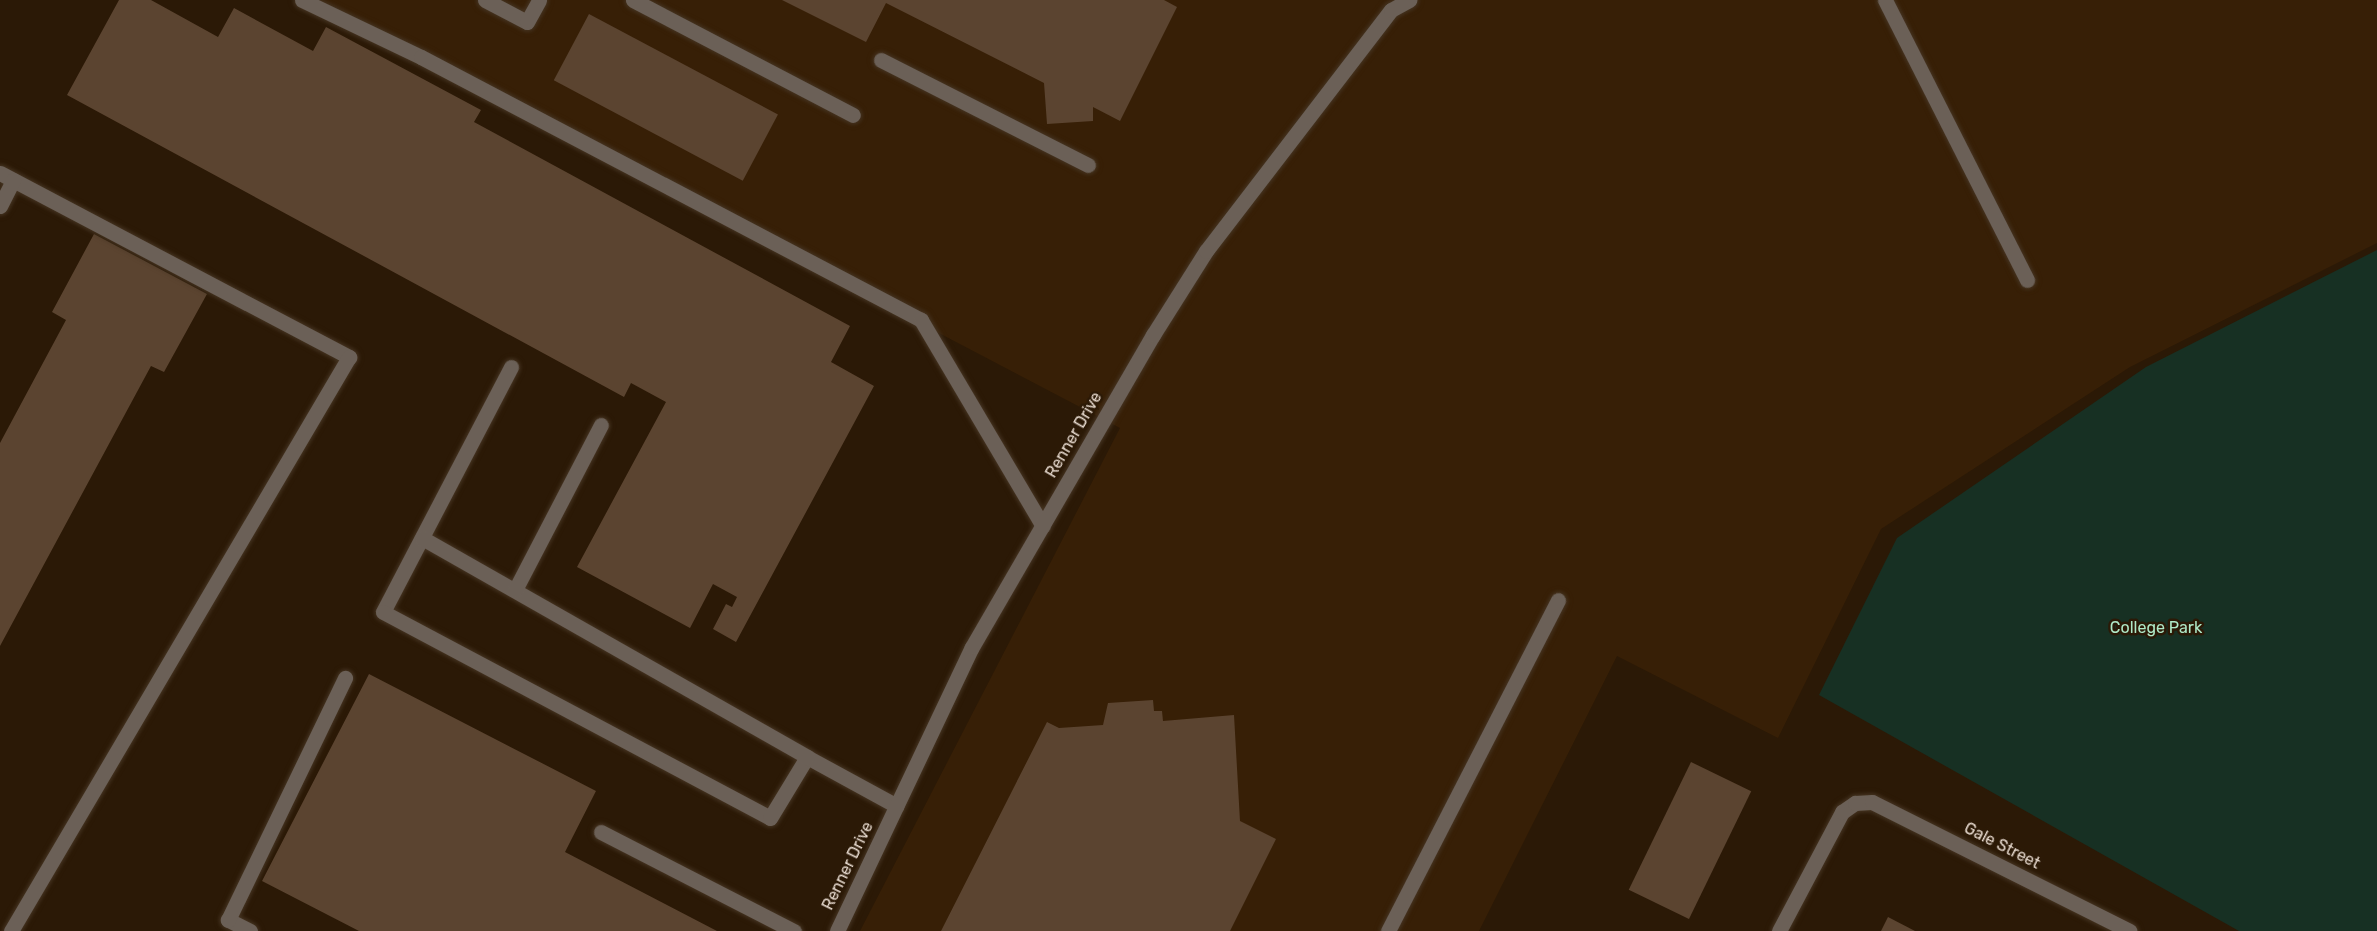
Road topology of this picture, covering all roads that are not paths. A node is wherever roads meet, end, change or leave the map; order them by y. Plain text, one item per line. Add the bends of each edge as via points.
1 (302, 0) edge
2 (485, 0) edge
3 (539, 0) edge
4 (633, 0) edge
5 (1409, 0) edge
6 (1885, 0) edge
7 (1387, 5) edge
8 (881, 60) dead end
9 (853, 115) dead end
10 (1088, 165) dead end
11 (6, 176) edge
12 (0, 206) edge
13 (2027, 280) dead end
14 (511, 367) dead end
15 (601, 425) dead end
16 (1043, 526) junction
17 (422, 538) junction
18 (515, 590) junction
19 (1558, 600) dead end
20 (345, 678) dead end
21 (807, 757) junction
22 (897, 806) junction
23 (601, 832) dead end
24 (225, 925) edge
25 (11, 931) edge
26 (250, 931) edge
27 (794, 931) edge
28 (837, 931) edge
29 (1388, 931) edge
30 (1779, 931) edge
31 (2130, 931) edge

1 - 16 street via 421,57 921,320
2 - 3 street via 527,22
4 - 9 street
5 - 7 street, Renner Drive
6 - 13 street
7 - 16 street, Renner Drive via 1206,251
8 - 10 street
11 - 12 street
11 - 25 street via 349,357
14 - 17 street
15 - 18 street
16 - 22 street, Renner Drive via 972,647
17 - 18 street
17 - 21 street via 383,612 770,818
18 - 21 street
19 - 29 street
20 - 24 street
21 - 22 street
22 - 28 street, Renner Drive
23 - 27 street
24 - 26 street
30 - 31 street, Gale Street via 1835,824 1854,803 1887,808

